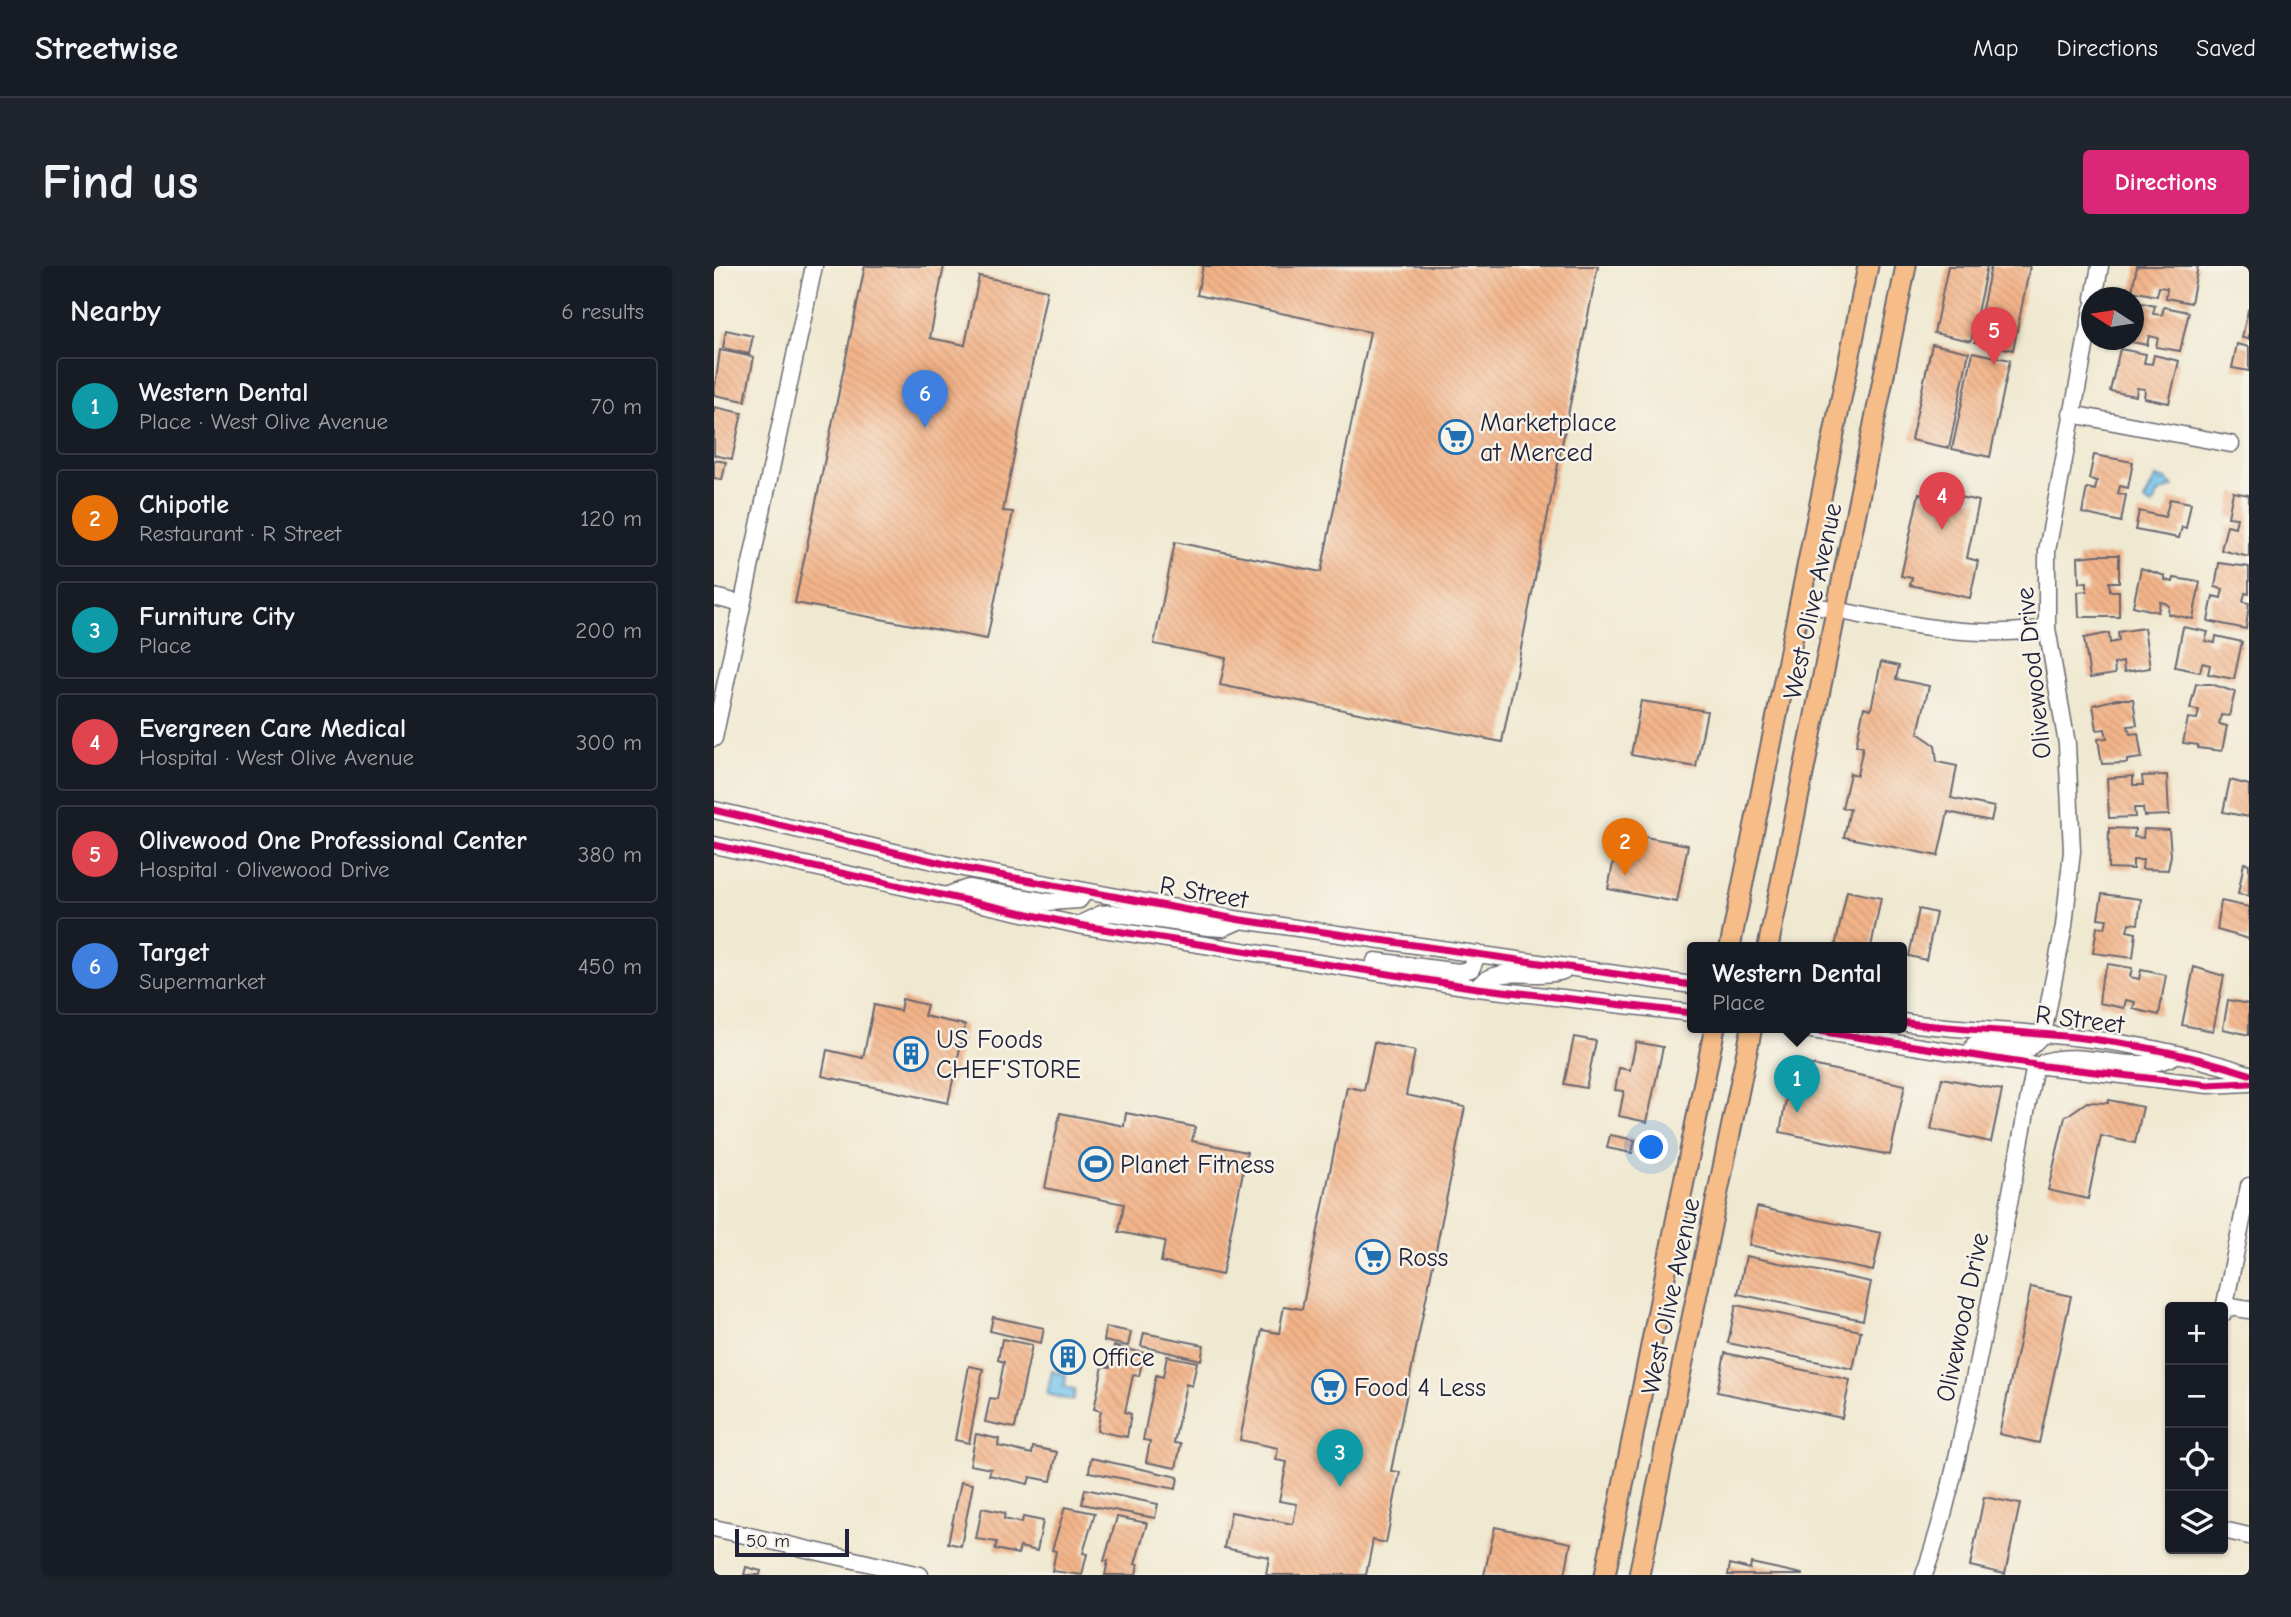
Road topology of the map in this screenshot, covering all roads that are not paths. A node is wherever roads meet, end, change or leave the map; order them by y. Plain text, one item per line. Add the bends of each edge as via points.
1 (814, 266) edge
2 (1868, 266) edge
3 (1906, 266) edge
4 (2100, 266) edge
5 (2096, 287) edge
6 (2083, 350) edge
7 (2071, 414) junction
8 (2231, 444) dead end
9 (714, 597) edge
10 (1800, 603) junction
11 (742, 604) junction
12 (1837, 610) junction
13 (2047, 628) junction
14 (714, 738) edge
15 (714, 810) edge
16 (714, 845) edge
17 (1085, 892) junction
18 (943, 896) junction
19 (1241, 920) junction
20 (1078, 925) junction
21 (1731, 942) edge
22 (1769, 942) edge
23 (1478, 954) junction
24 (1338, 965) junction
25 (1567, 968) junction
26 (1687, 984) edge
27 (1477, 988) junction
28 (1687, 1012) edge
29 (1907, 1023) edge
30 (1715, 1033) edge
31 (1751, 1033) edge
32 (1833, 1033) edge
33 (2043, 1034) junction
34 (1945, 1050) junction
35 (2178, 1054) junction
36 (2035, 1065) junction
37 (2249, 1074) edge
38 (2249, 1083) edge
39 (2249, 1186) edge
40 (2226, 1302) edge
41 (2228, 1310) edge
42 (2249, 1310) edge
43 (714, 1528) edge
44 (2228, 1531) edge
45 (2249, 1536) edge
46 (920, 1575) edge
47 (1605, 1575) edge
48 (1639, 1575) edge
49 (1924, 1575) edge

1 - 11 street
2 - 10 main road, West Olive Avenue
3 - 12 main road, West Olive Avenue
4 - 5 street
6 - 7 street, Olivewood Drive
7 - 8 street
7 - 13 street, Olivewood Drive via 2047,551
9 - 11 street
10 - 12 street
10 - 21 main road, West Olive Avenue
11 - 14 street
12 - 13 street via 1966,633 2013,634
12 - 22 main road, West Olive Avenue
13 - 33 street, Olivewood Drive via 2067,744 2072,850 2064,926
15 - 17 street, R Street via 856,845
16 - 18 street, R Street
17 - 18 street via 1079,900 1063,903 968,888
17 - 19 street, R Street
18 - 20 street, R Street
19 - 20 street via 1223,928 1113,913
19 - 23 street, R Street
20 - 24 street, R Street
23 - 24 street via 1471,969 1459,972 1359,958
23 - 25 street, R Street
24 - 27 street, R Street
25 - 26 street, R Street
25 - 27 street via 1550,975 1494,975
27 - 28 street, R Street
29 - 33 street, R Street
30 - 47 main road, West Olive Avenue
31 - 48 main road, West Olive Avenue
32 - 34 street, R Street
33 - 34 street via 2029,1048 1963,1045
33 - 35 street, R Street
34 - 36 street, R Street
35 - 36 street via 2150,1065 2065,1057
35 - 37 street, R Street
36 - 38 street, R Street via 2208,1085
36 - 49 street, Olivewood Drive via 1960,1445
39 - 40 street
41 - 42 street
43 - 46 street
44 - 45 street

